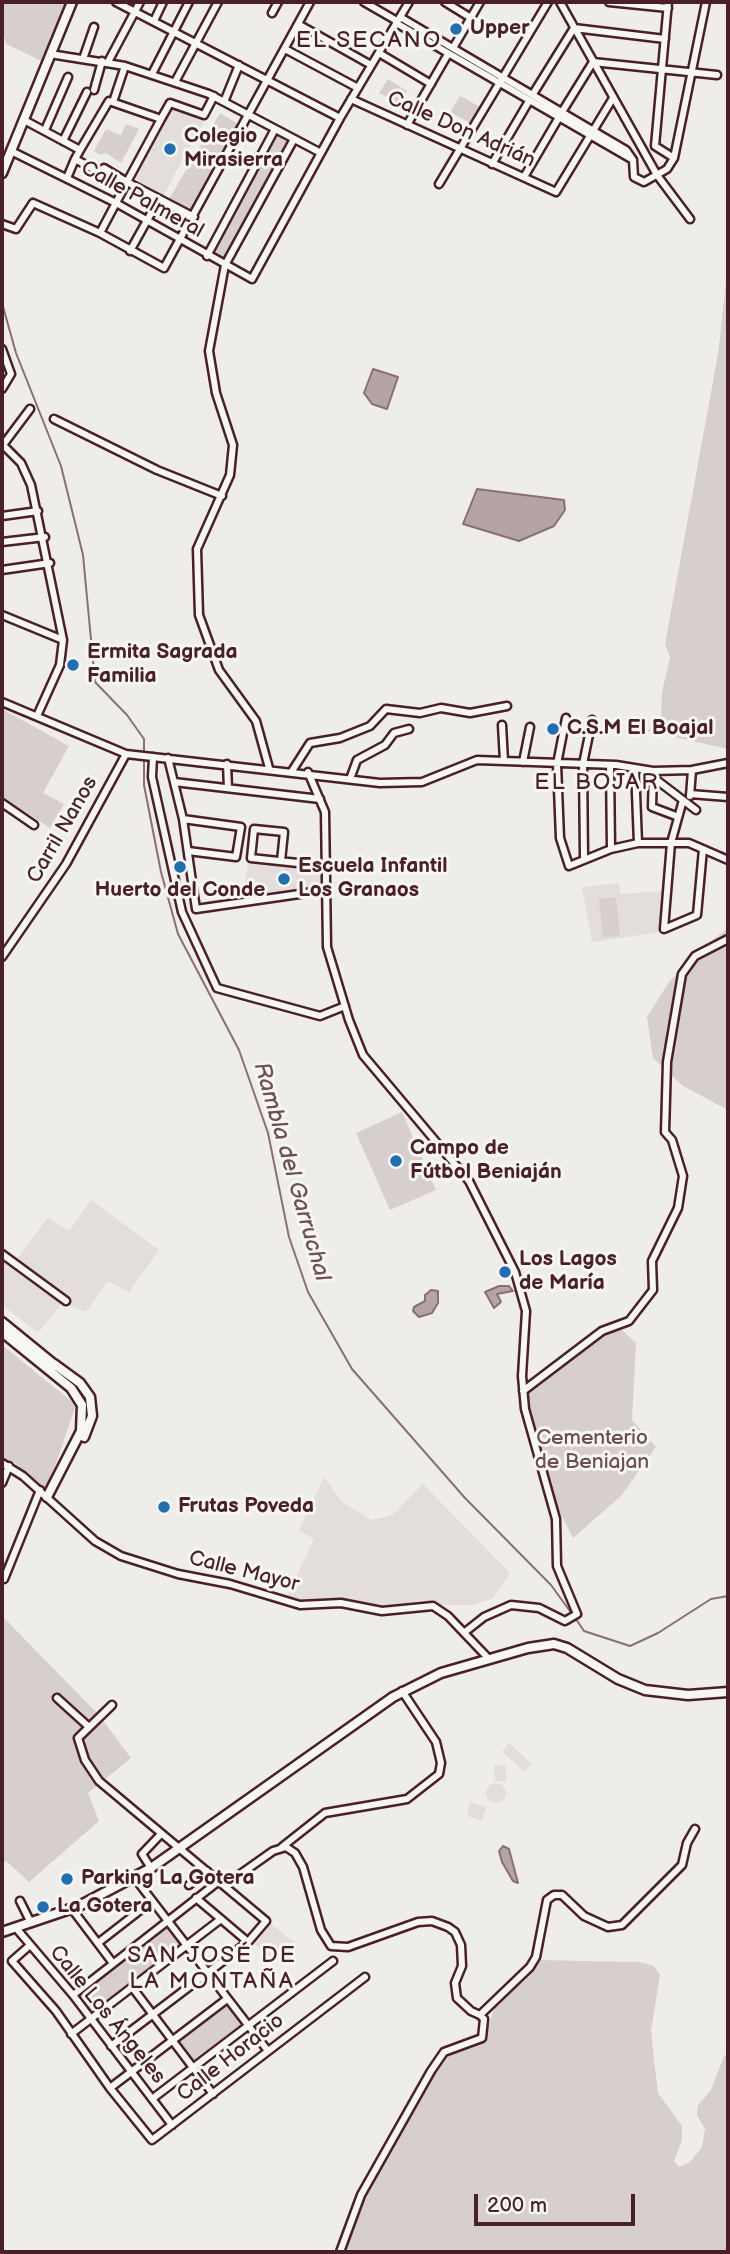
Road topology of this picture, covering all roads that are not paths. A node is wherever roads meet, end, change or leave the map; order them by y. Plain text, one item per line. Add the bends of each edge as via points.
1 (72, 2) edge
2 (116, 2) edge
3 (139, 2) edge
4 (163, 2) edge
5 (189, 2) edge
6 (218, 2) edge
7 (278, 2) edge
8 (310, 2) edge
9 (364, 2) edge
10 (409, 2) edge
11 (445, 2) edge
12 (480, 2) edge
13 (548, 2) edge
14 (561, 2) edge
15 (609, 2) edge
16 (706, 2) edge
17 (668, 5) edge
18 (135, 12) junction
19 (272, 13) dead end
20 (471, 18) junction
21 (398, 20) junction
22 (154, 21) junction
23 (298, 24) junction
24 (94, 27) dead end
25 (574, 28) junction
26 (174, 31) junction
27 (665, 39) junction
28 (196, 43) junction
29 (285, 49) junction
30 (451, 51) junction
31 (379, 53) junction
32 (50, 54) junction
33 (83, 59) junction
34 (105, 62) junction
35 (593, 62) junction
36 (239, 65) junction
37 (371, 65) junction
38 (125, 66) junction
39 (662, 71) junction
40 (152, 74) junction
41 (690, 74) junction
42 (717, 75) dead end
43 (68, 77) dead end
44 (268, 80) junction
45 (502, 81) junction
46 (174, 82) junction
47 (431, 84) junction
48 (358, 88) junction
49 (533, 94) junction
50 (214, 96) junction
51 (613, 98) junction
52 (351, 99) junction
53 (111, 101) junction
54 (528, 101) junction
55 (224, 102) junction
56 (562, 111) junction
57 (248, 115) junction
58 (340, 118) junction
59 (161, 119) junction
60 (558, 119) junction
61 (24, 120) junction
62 (407, 125) junction
63 (275, 129) junction
64 (45, 130) junction
65 (593, 130) junction
66 (589, 137) junction
67 (294, 139) junction
68 (63, 141) junction
69 (461, 149) junction
70 (80, 150) junction
71 (11, 151) junction
72 (320, 153) junction
73 (674, 158) junction
74 (75, 159) junction
75 (633, 160) junction
76 (492, 164) junction
77 (2, 173) edge
78 (657, 174) junction
79 (524, 177) junction
80 (68, 178) junction
81 (127, 182) junction
82 (439, 184) dead end
83 (159, 199) junction
84 (116, 203) junction
85 (194, 217) junction
86 (690, 219) dead end
87 (147, 222) junction
88 (2, 224) edge
89 (100, 233) junction
90 (181, 240) junction
91 (130, 251) junction
92 (207, 256) junction
93 (225, 265) junction
94 (2, 349) edge
95 (2, 389) edge
96 (30, 410) dead end
97 (54, 419) dead end
98 (2, 445) edge
99 (222, 496) junction
100 (38, 511) junction
101 (2, 516) edge
102 (45, 537) junction
103 (2, 542) edge
104 (50, 563) junction
105 (2, 570) edge
106 (2, 615) edge
107 (64, 640) junction
108 (2, 703) edge
109 (507, 706) dead end
110 (37, 716) junction
111 (566, 718) dead end
112 (592, 720) dead end
113 (502, 725) dead end
114 (530, 727) dead end
115 (410, 729) dead end
116 (126, 754) junction
117 (153, 757) junction
118 (168, 758) junction
119 (504, 761) junction
120 (523, 762) junction
121 (728, 762) edge
122 (227, 764) junction
123 (557, 764) junction
124 (583, 764) junction
125 (610, 765) junction
126 (269, 768) junction
127 (635, 768) junction
128 (692, 770) junction
129 (292, 771) junction
130 (308, 772) junction
131 (654, 775) junction
132 (350, 779) junction
133 (174, 782) junction
134 (228, 788) junction
135 (690, 794) junction
136 (728, 797) edge
137 (320, 799) junction
138 (686, 802) junction
139 (2, 803) edge
140 (696, 810) dead end
141 (676, 816) junction
142 (183, 819) junction
143 (34, 825) dead end
144 (671, 843) junction
145 (638, 844) junction
146 (611, 849) junction
147 (703, 849) junction
148 (188, 851) junction
149 (584, 858) junction
150 (728, 860) edge
151 (281, 861) junction
152 (326, 866) junction
153 (327, 890) junction
154 (728, 939) edge
155 (2, 957) edge
156 (345, 1006) junction
157 (2, 1254) edge
158 (66, 1301) dead end
159 (2, 1322) edge
160 (2, 1332) edge
161 (54, 1364) junction
162 (67, 1385) junction
163 (523, 1391) junction
164 (5, 1465) edge
165 (2, 1483) edge
166 (40, 1490) junction
167 (50, 1500) junction
168 (4, 1579) dead end
169 (465, 1632) junction
170 (489, 1659) junction
171 (402, 1691) junction
172 (728, 1692) edge
173 (57, 1698) dead end
174 (112, 1706) dead end
175 (89, 1727) junction
176 (695, 1829) dead end
177 (161, 1835) junction
178 (282, 1847) junction
179 (179, 1850) junction
180 (151, 1868) junction
181 (207, 1871) junction
182 (134, 1877) junction
183 (219, 1881) junction
184 (189, 1885) dead end
185 (196, 1898) junction
186 (20, 1900) dead end
187 (152, 1901) junction
188 (72, 1909) junction
189 (220, 1919) junction
190 (166, 1920) junction
191 (32, 1923) junction
192 (16, 1927) junction
193 (2, 1931) edge
194 (248, 1942) junction
195 (99, 1943) junction
196 (29, 1946) junction
197 (186, 1946) junction
198 (333, 1961) dead end
199 (112, 1962) junction
200 (207, 1973) junction
201 (365, 1977) dead end
202 (132, 1987) junction
203 (73, 1995) junction
204 (227, 1998) junction
205 (153, 2015) junction
206 (480, 2015) junction
207 (90, 2019) junction
208 (248, 2026) junction
209 (71, 2034) junction
210 (172, 2040) junction
211 (111, 2046) junction
212 (268, 2051) junction
213 (193, 2067) junction
214 (131, 2071) junction
215 (110, 2088) junction
216 (213, 2094) junction
217 (152, 2099) junction
218 (172, 2125) junction
219 (340, 2252) edge

1 - 32 main road
2 - 18 street
3 - 18 street
4 - 22 street
5 - 26 street
6 - 28 street
7 - 19 street
8 - 23 street
9 - 21 street
10 - 21 street
11 - 20 street
12 - 20 street
13 - 45 street
14 - 25 street
15 - 17 street
16 - 41 street
17 - 27 street
18 - 22 street
18 - 34 street
20 - 30 street
21 - 30 street
21 - 31 street
22 - 26 street
23 - 29 street
23 - 37 street
24 - 33 street
25 - 27 street
25 - 35 street
25 - 49 street
26 - 28 street
26 - 40 street
27 - 39 street
28 - 36 street
28 - 46 street
29 - 44 street
29 - 48 street
30 - 45 street
30 - 47 street
31 - 37 street
31 - 47 street
32 - 33 street
32 - 61 main road
33 - 34 street
34 - 38 street
34 - 68 street
35 - 39 street
35 - 51 street
35 - 56 street
36 - 44 street
36 - 55 street
37 - 48 street
38 - 40 street
38 - 53 street
39 - 41 street
39 - 73 street via 655,146
40 - 46 street
41 - 42 street
41 - 73 street
43 - 64 street
44 - 57 street
44 - 58 street
45 - 49 street
45 - 54 street
45 - 69 street
46 - 50 street
47 - 62 street
48 - 52 street
49 - 56 street
50 - 55 street
50 - 59 street via 204,115 170,103
51 - 65 street
51 - 78 street
52 - 58 street
52 - 62 street, Calle Don Adrián
53 - 59 street
53 - 70 street
54 - 60 street
54 - 76 street
55 - 57 street
56 - 65 street
57 - 63 street
57 - 85 street
58 - 72 street
59 - 81 street
60 - 66 street
60 - 79 street
61 - 64 street
61 - 71 main road
62 - 69 street, Calle Don Adrián
63 - 67 street
63 - 92 street
64 - 68 street
65 - 66 street
65 - 75 street via 626,149
66 - 75 street
66 - 79 street, Calle Don Adrián via 556,192
67 - 72 street
67 - 93 street
68 - 70 street
69 - 76 street, Calle Don Adrián
69 - 82 street
70 - 74 street
71 - 77 main road
71 - 80 street, Calle Palmeral
72 - 93 street, Calle Palmeral via 255,276 249,279
73 - 78 street
74 - 80 street
74 - 81 street
75 - 78 street via 634,177 644,182
76 - 79 street, Calle Don Adrián
78 - 86 street
80 - 84 street, Calle Palmeral
81 - 83 street
81 - 84 street
83 - 85 street
83 - 87 street
84 - 87 street, Calle Palmeral
84 - 89 street
85 - 90 street
87 - 90 street, Calle Palmeral
87 - 91 street
88 - 89 street via 16,229 33,203
89 - 91 street
90 - 91 street via 164,268
90 - 92 street, Calle Palmeral
92 - 93 street, Calle Palmeral
93 - 99 street via 209,351 216,393 233,445
94 - 95 street via 11,372
96 - 98 street
97 - 99 street
98 - 100 street via 27,473
99 - 126 street via 197,549 199,615 219,670 256,721
100 - 101 street
100 - 102 street
102 - 103 street
102 - 104 street
104 - 105 street
104 - 107 street
106 - 107 street
107 - 110 street via 60,665
108 - 110 street
109 - 129 street via 470,713 441,708 420,713 386,709 370,726 310,743
110 - 116 street
111 - 123 street
112 - 124 street
113 - 119 street
114 - 120 street
115 - 132 street via 394,733 385,745 357,760
116 - 117 street
116 - 155 street, Carril Nanos via 66,864
117 - 118 street
117 - 156 street via 152,777 182,912 216,989 320,1016
118 - 122 street
118 - 133 street
119 - 120 street
119 - 132 street via 471,761 417,782
120 - 123 street
121 - 128 street
122 - 126 street
122 - 134 street
123 - 124 street
123 - 149 street via 560,838 569,866
124 - 125 street
124 - 149 street
125 - 127 street
125 - 146 street
126 - 129 street
127 - 131 street
127 - 145 street
128 - 131 street
128 - 135 street
129 - 130 street
130 - 132 street
130 - 137 street
131 - 138 street
131 - 141 street via 652,807
133 - 134 street
133 - 142 street
134 - 137 street
135 - 136 street
135 - 138 street
137 - 152 street via 327,828
138 - 140 street
138 - 141 street
139 - 143 street
141 - 144 street
142 - 148 street
142 - 148 street via 241,827 236,857
144 - 145 street
144 - 147 street
144 - 147 street via 664,929 697,915
145 - 146 street
146 - 149 street
147 - 150 street
148 - 153 street via 197,909
151 - 151 street via 284,832 254,829 251,858
151 - 152 street
152 - 153 street
153 - 156 street via 327,947
154 - 163 street via 695,957 682,974 667,1062 665,1132 683,1176 678,1208 652,1261 653,1290 629,1321 602,1331
156 - 163 street via 363,1055 469,1181 515,1272 526,1311
157 - 158 street
159 - 161 main road
160 - 162 main road
161 - 162 main road via 73,1380 73,1385
161 - 167 main road via 84,1387 92,1413
162 - 167 main road via 80,1400 83,1423
163 - 169 street via 556,1519 557,1566 577,1614 571,1620 524,1604 510,1605
164 - 165 street
164 - 166 street, Calle Mayor
166 - 167 street, Calle Mayor
166 - 168 street
167 - 169 street, Calle Mayor via 100,1545 145,1564 300,1605 341,1603 382,1611 428,1605 445,1613
169 - 170 street, Calle Mayor
170 - 171 main road
170 - 172 main road via 554,1644 645,1690 688,1695
171 - 178 street via 436,1742 439,1774 407,1800 325,1813
171 - 179 main road
173 - 175 street
174 - 175 street
175 - 177 street via 78,1738 78,1746 99,1781
176 - 206 street via 682,1865 622,1925 608,1927 584,1916 562,1895 547,1900 536,1957
177 - 179 street
177 - 180 street via 142,1854
178 - 183 street via 232,1880
178 - 206 street via 293,1851 303,1867 321,1930 331,1946 348,1947 418,1922 432,1921 455,1932 462,1966 455,1983 457,1998
179 - 180 main road
179 - 181 street
180 - 182 main road
181 - 183 street
181 - 184 street
182 - 187 street
182 - 188 main road
183 - 185 street
183 - 194 street via 265,1921
185 - 189 street
185 - 190 street
186 - 191 street
187 - 190 street
187 - 195 street
188 - 191 main road
188 - 195 street
189 - 194 street
189 - 197 street
190 - 197 street
190 - 199 street
191 - 192 main road
192 - 193 main road
192 - 196 street, Calle Los Ángeles
194 - 200 street
195 - 199 street
196 - 203 street, Calle Los Ángeles
196 - 209 street via 12,1961
197 - 200 street
197 - 202 street
198 - 208 street
199 - 203 street
200 - 204 street
200 - 205 street
201 - 212 street, Calle Horacio
202 - 205 street
202 - 207 street
203 - 207 street, Calle Los Ángeles
204 - 208 street
204 - 210 street
205 - 210 street
205 - 211 street
206 - 219 street via 484,2019 482,2038 444,2052 431,2071 361,2194
207 - 209 street
207 - 211 street, Calle Los Ángeles
208 - 212 street
208 - 213 street
209 - 215 street
210 - 213 street
210 - 214 street
211 - 214 street, Calle Los Ángeles
212 - 216 street, Calle Horacio
213 - 216 street
213 - 217 street
214 - 215 street
214 - 217 street, Calle Los Ángeles
215 - 218 street, Calle Horacio via 152,2140
216 - 218 street, Calle Horacio
217 - 218 street, Calle Los Ángeles

